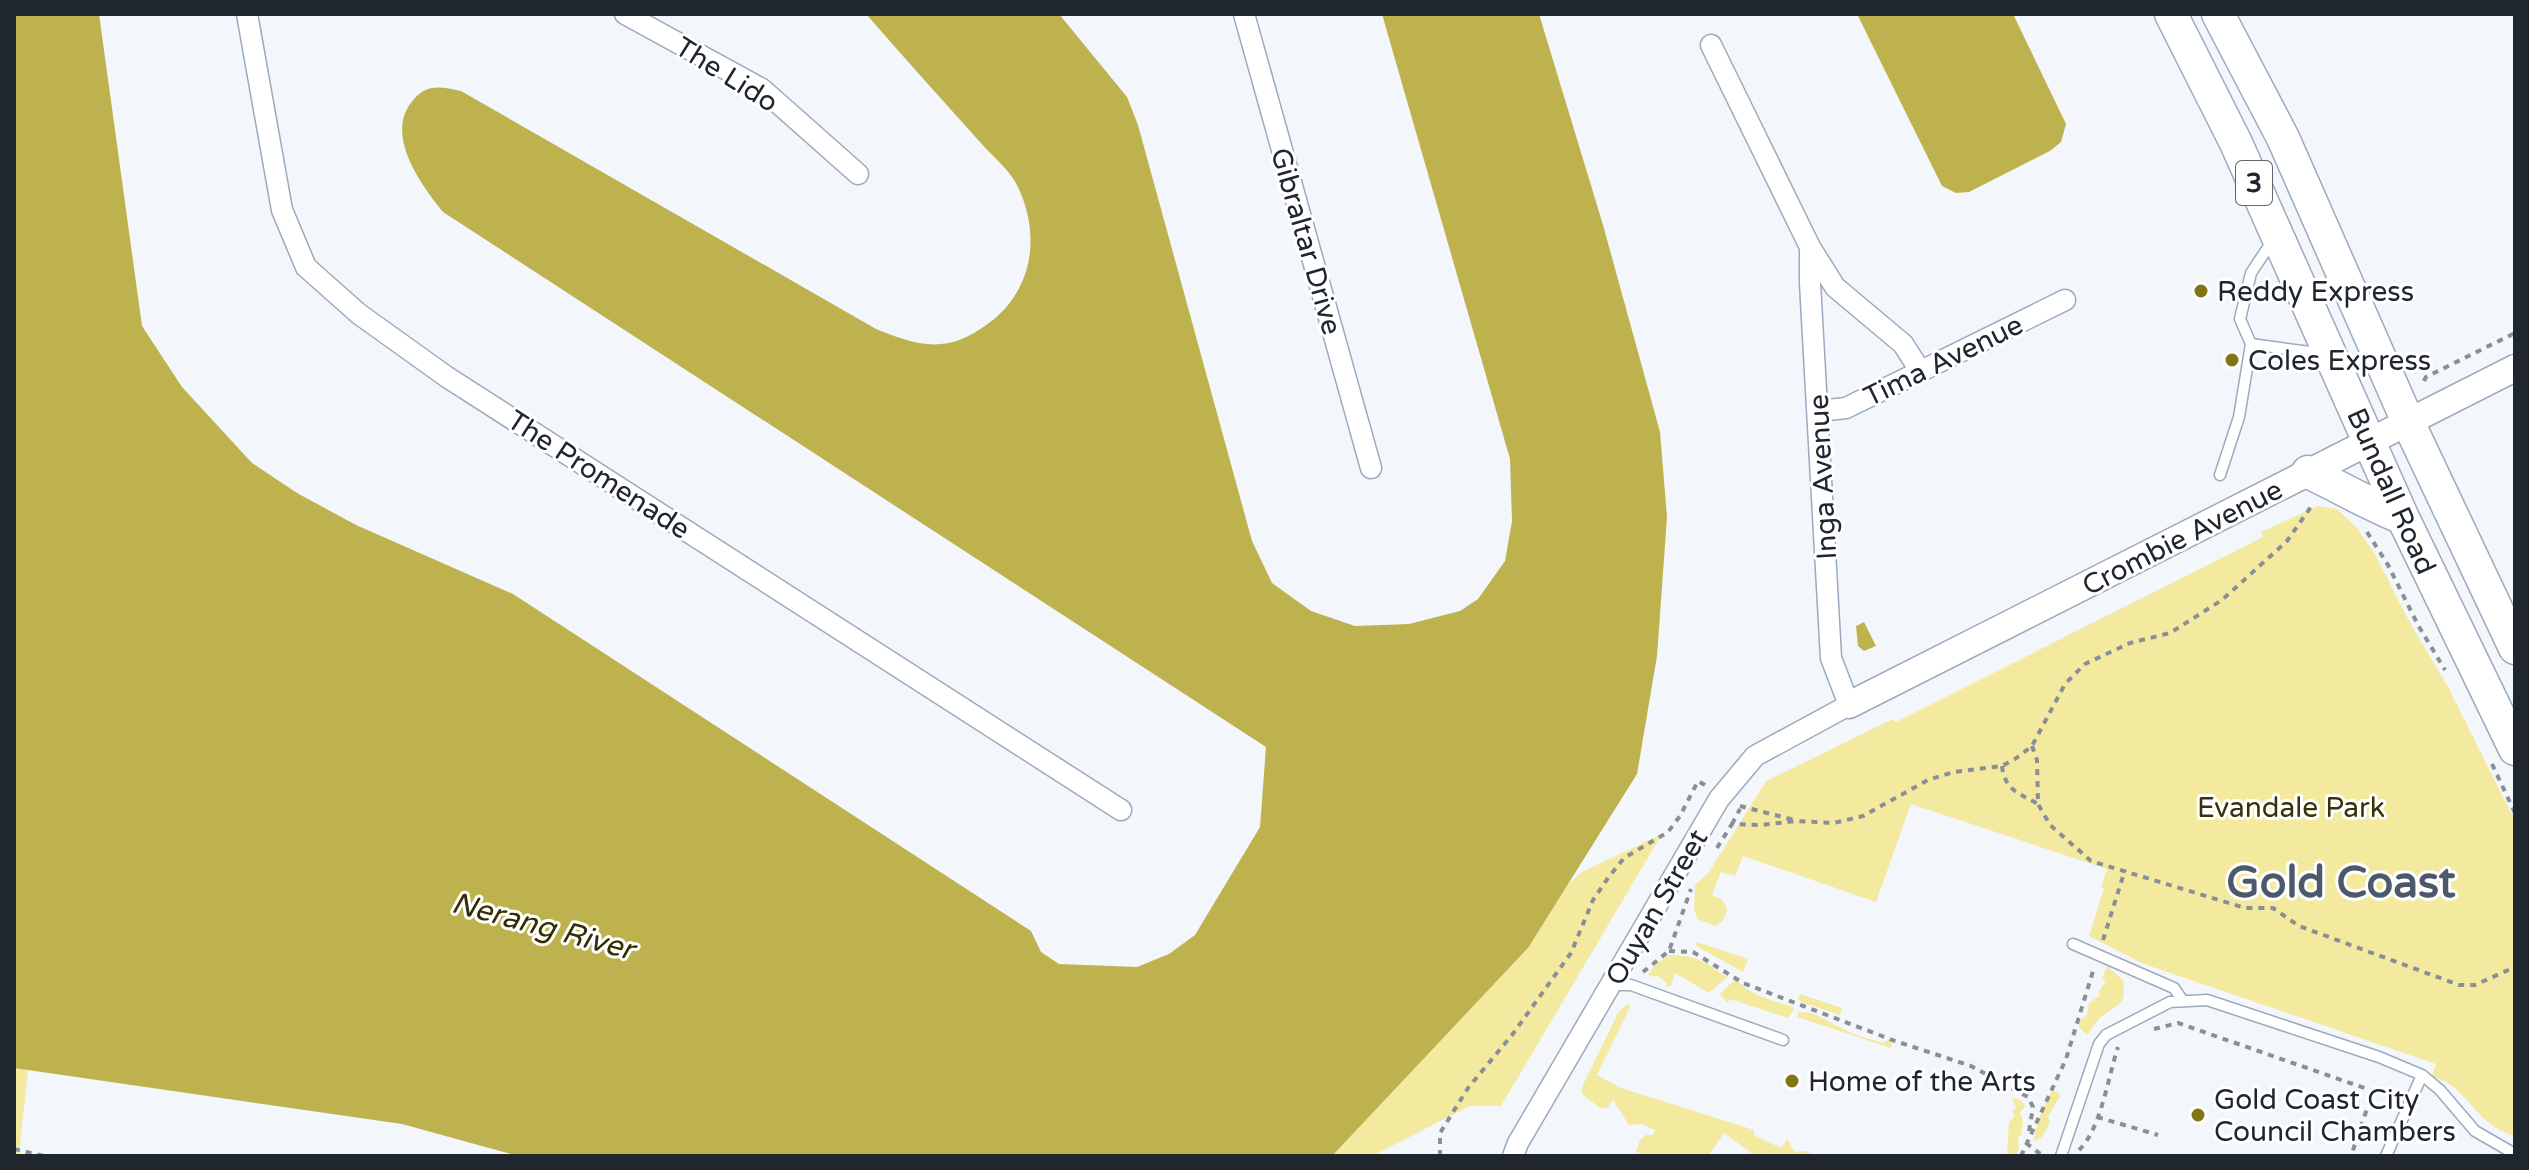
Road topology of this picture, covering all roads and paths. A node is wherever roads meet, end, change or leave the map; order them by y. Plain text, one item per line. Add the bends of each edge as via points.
1 (625, 14) edge
2 (1244, 14) edge
3 (2171, 14) edge
4 (2218, 14) edge
5 (251, 19) edge
6 (1711, 45) dead end
7 (858, 174) dead end
8 (2277, 235) junction
9 (1810, 247) junction
10 (2065, 300) dead end
11 (2515, 333) edge
12 (2251, 344) junction
13 (2331, 355) junction
14 (2515, 368) edge
15 (1921, 372) junction
16 (2424, 381) dead end
17 (1819, 411) junction
18 (2408, 422) junction
19 (2369, 441) junction
20 (1371, 468) dead end
21 (2220, 475) dead end
22 (2311, 486) junction
23 (2403, 518) junction
24 (2362, 526) dead end
25 (2515, 648) edge
26 (2448, 675) dead end
27 (1849, 705) junction
28 (2032, 746) junction
29 (2503, 755) edge
30 (2002, 766) junction
31 (1723, 794) junction
32 (2038, 804) junction
33 (1741, 806) junction
34 (1121, 810) dead end
35 (2515, 813) edge
36 (1796, 821) junction
37 (1732, 824) junction
38 (1716, 849) dead end
39 (2125, 870) junction
40 (1693, 882) dead end
41 (2102, 942) dead end
42 (2073, 944) dead end
43 (1669, 951) junction
44 (2094, 966) dead end
45 (2515, 967) edge
46 (1621, 985) junction
47 (2183, 1001) junction
48 (2146, 1031) dead end
49 (1783, 1040) dead end
50 (2127, 1042) dead end
51 (2422, 1075) junction
52 (2097, 1117) junction
53 (2158, 1135) dead end
54 (2027, 1140) junction
55 (2390, 1144) junction
56 (14, 1149) edge
57 (2515, 1154) edge
58 (44, 1156) edge
59 (1440, 1156) edge
60 (1513, 1156) edge
61 (2021, 1156) edge
62 (2043, 1156) edge
63 (2061, 1156) edge
64 (2076, 1156) edge
65 (2351, 1156) edge
66 (2386, 1156) edge
67 (2399, 1156) edge

1 - 7 street, The Lido via 762,89
2 - 20 street, Gibraltar Drive
3 - 8 main road, Bundall Road / 3
4 - 18 main road, Bundall Road / 3 via 2289,152
5 - 34 street, The Promenade via 282,210 306,267 359,314 447,377
6 - 9 street, Inga Avenue
8 - 12 lane via 2251,273 2240,319
8 - 13 main road, Bundall Road / 3
9 - 15 street, Inga Avenue via 1835,287 1903,344
9 - 17 street, Inga Avenue
10 - 15 street, Tima Avenue
11 - 16 path
12 - 13 lane
12 - 21 lane via 2239,417
13 - 19 main road, Bundall Road / 3
14 - 18 street, Crombie Avenue
15 - 17 street, Tima Avenue via 1846,408
17 - 27 street, Inga Avenue via 1831,658
18 - 19 street, Crombie Avenue
18 - 25 main road, Bundall Road / 3
19 - 22 street, Crombie Avenue
19 - 23 main road, Bundall Road / 3
22 - 23 main road via 2350,492
22 - 27 street, Crombie Avenue
22 - 28 path via 2287,541 2222,600 2170,633 2130,643 2085,664 2065,684
23 - 29 main road, Bundall Road / 3
24 - 26 path
27 - 31 street, Ouyan Street via 1755,756
28 - 30 path
28 - 32 path
29 - 35 path
30 - 32 path via 2004,780
30 - 36 path via 1928,780 1863,816 1834,823
31 - 33 path
31 - 46 street, Ouyan Street
31 - 59 path via 1698,781 1668,832 1624,858 1608,878 1571,953 1440,1133
32 - 39 path via 2050,825 2091,861
33 - 36 path
33 - 37 path
36 - 37 path
37 - 38 path
39 - 41 path
39 - 45 path via 2245,908 2273,908 2299,926 2459,985 2475,985
40 - 43 path
42 - 47 lane via 2174,988
43 - 46 path
43 - 54 path via 1693,952 1779,998 1971,1066 2028,1097 2033,1107
44 - 54 path via 2066,1059
46 - 49 lane
46 - 60 street, Ouyan Street
47 - 51 lane via 2207,1000
47 - 63 lane via 2170,1002 2106,1035
48 - 65 path via 2178,1023 2373,1091
50 - 52 path via 2118,1048
51 - 55 lane
51 - 57 lane via 2475,1131
52 - 53 path
52 - 64 path
54 - 61 path
54 - 62 path
55 - 66 lane
55 - 67 lane
56 - 58 path

